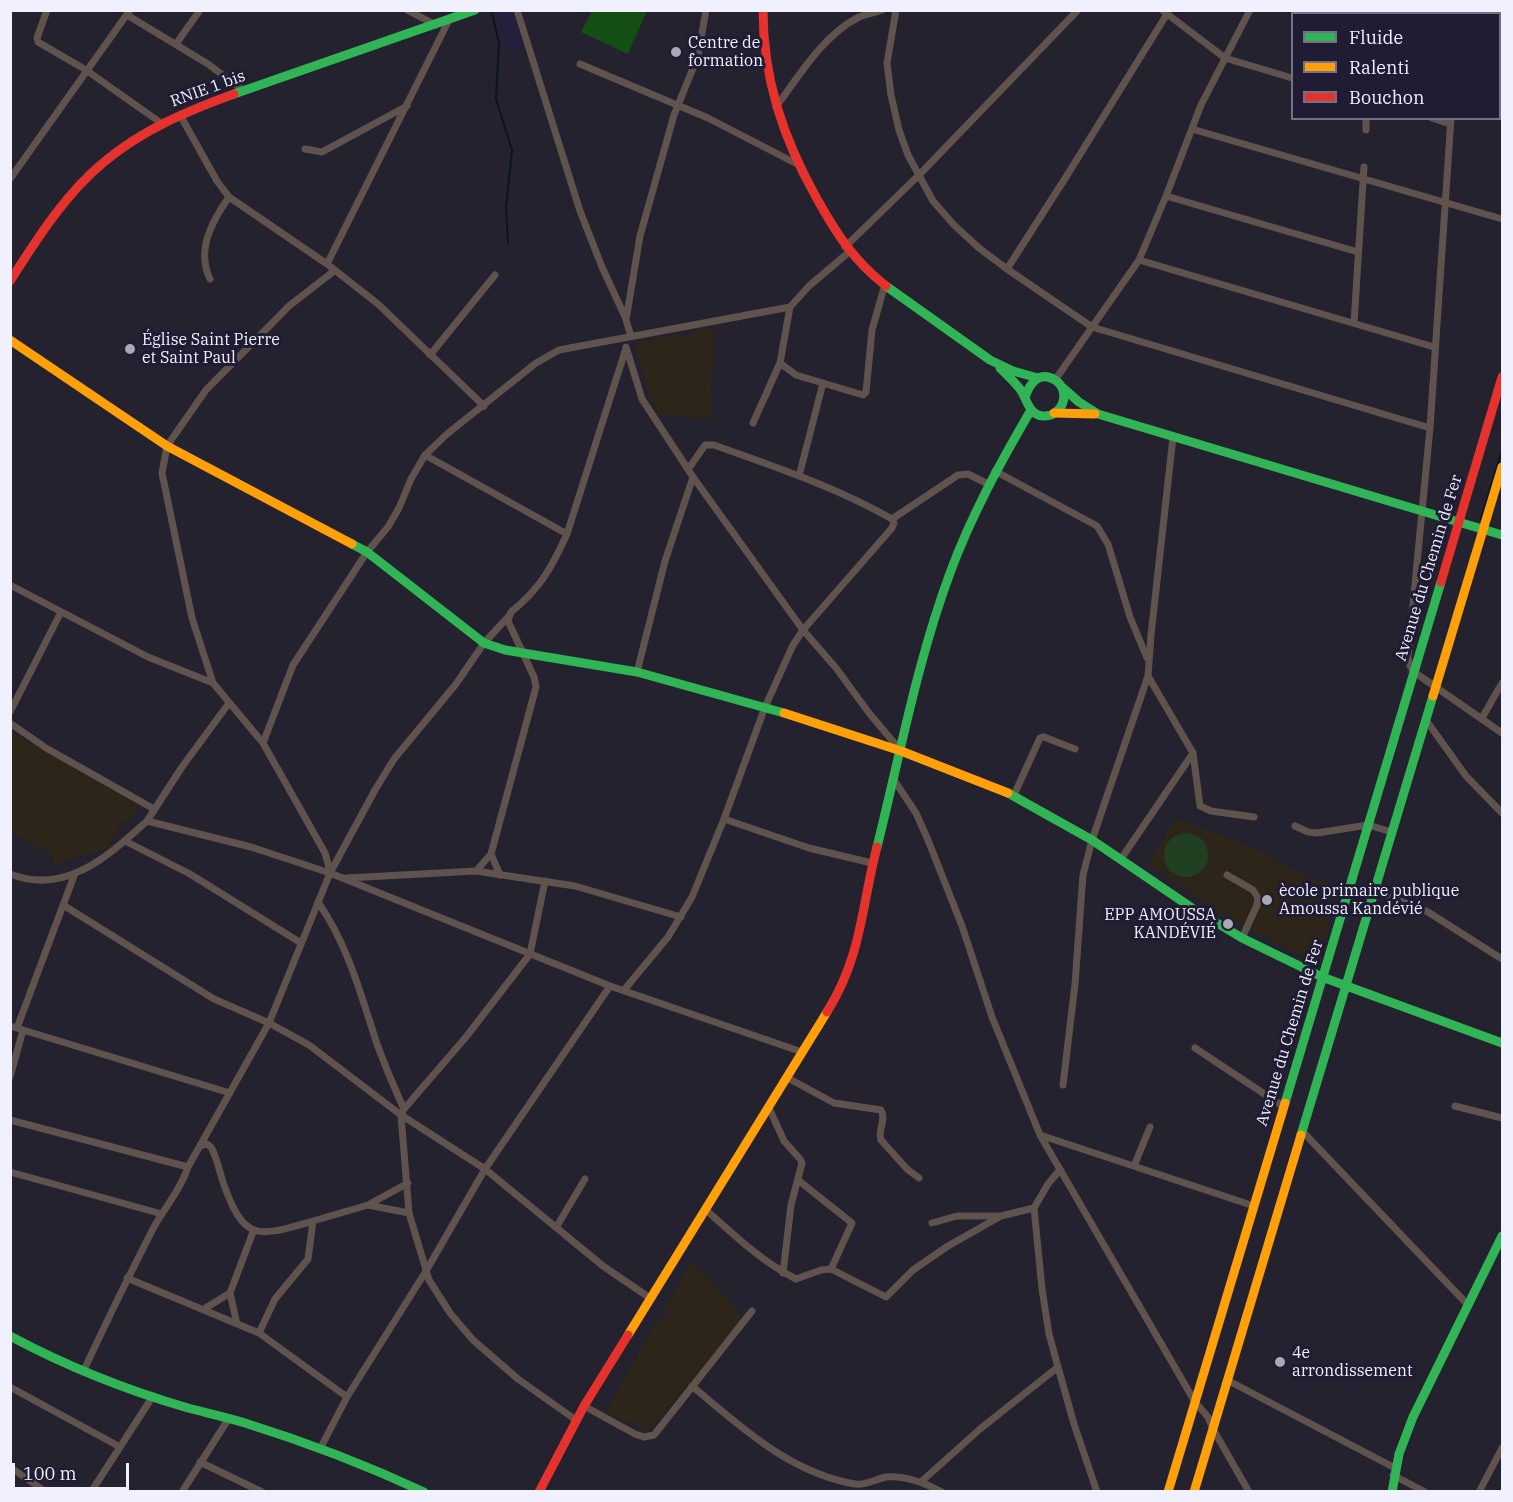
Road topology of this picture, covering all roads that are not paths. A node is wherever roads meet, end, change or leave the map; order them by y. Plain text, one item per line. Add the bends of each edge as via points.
1 (47, 10) edge
2 (201, 10) edge
3 (407, 10) edge
4 (475, 10) edge
5 (517, 10) edge
6 (706, 10) edge
7 (763, 10) edge
8 (882, 10) edge
9 (896, 10) edge
10 (1078, 10) edge
11 (1250, 10) edge
12 (1164, 12) edge
13 (128, 13) edge
14 (449, 20) junction
15 (436, 25) junction
16 (176, 44) junction
17 (1224, 58) junction
18 (580, 64) dead end
19 (86, 70) junction
20 (1291, 77) edge
21 (244, 91) junction
22 (678, 105) junction
23 (407, 106) junction
24 (776, 107) junction
25 (180, 115) junction
26 (1366, 120) edge
27 (1451, 121) edge
28 (161, 123) junction
29 (1191, 129) junction
30 (1366, 130) dead end
31 (305, 149) dead end
32 (799, 165) junction
33 (1364, 167) dead end
34 (919, 175) junction
35 (1363, 178) junction
36 (10, 179) edge
37 (1166, 196) junction
38 (229, 197) junction
39 (1444, 201) junction
40 (1503, 219) edge
41 (847, 249) junction
42 (1358, 252) junction
43 (1139, 260) junction
44 (327, 264) junction
45 (1007, 269) junction
46 (334, 271) junction
47 (495, 275) dead end
48 (210, 279) dead end
49 (10, 281) edge
50 (885, 284) junction
51 (790, 307) junction
52 (626, 320) junction
53 (1354, 323) junction
54 (1092, 327) junction
55 (627, 337) junction
56 (10, 340) edge
57 (1434, 346) junction
58 (626, 348) junction
59 (430, 355) junction
60 (994, 362) junction
61 (780, 363) junction
62 (1503, 377) edge
63 (1038, 378) junction
64 (1055, 380) junction
65 (822, 383) junction
66 (1063, 388) junction
67 (1025, 398) junction
68 (484, 406) junction
69 (1031, 410) junction
70 (1054, 413) junction
71 (1098, 414) junction
72 (753, 423) dead end
73 (1430, 428) junction
74 (1173, 437) junction
75 (167, 446) junction
76 (425, 455) junction
77 (1503, 466) edge
78 (689, 468) junction
79 (995, 471) junction
80 (799, 476) junction
81 (693, 477) junction
82 (988, 484) junction
83 (1422, 511) junction
84 (892, 519) junction
85 (1459, 522) junction
86 (1483, 530) junction
87 (567, 534) junction
88 (1503, 535) edge
89 (367, 552) junction
90 (10, 585) edge
91 (61, 612) junction
92 (509, 616) junction
93 (803, 630) junction
94 (484, 643) junction
95 (522, 652) junction
96 (1148, 660) junction
97 (637, 672) junction
98 (1414, 672) junction
99 (1148, 676) junction
100 (213, 683) junction
101 (1503, 683) edge
102 (1436, 686) junction
103 (14, 697) edge
104 (229, 703) junction
105 (765, 707) junction
106 (10, 712) edge
107 (1482, 718) junction
108 (1426, 720) junction
109 (10, 723) edge
110 (1503, 734) edge
111 (263, 743) junction
112 (1075, 749) dead end
113 (901, 751) junction
114 (1192, 753) junction
115 (894, 780) junction
116 (1014, 795) junction
117 (154, 809) junction
118 (1503, 813) edge
119 (1254, 817) dead end
120 (724, 819) junction
121 (147, 821) junction
122 (1368, 825) junction
123 (1295, 826) dead end
124 (1392, 832) junction
125 (1092, 840) junction
126 (125, 841) junction
127 (491, 854) junction
128 (1121, 859) junction
129 (872, 863) junction
130 (476, 871) junction
131 (330, 873) junction
132 (10, 874) edge
133 (500, 874) junction
134 (74, 876) junction
135 (1227, 876) dead end
136 (344, 878) junction
137 (545, 881) junction
138 (1375, 891) junction
139 (318, 902) junction
140 (63, 904) junction
141 (681, 917) junction
142 (1242, 938) junction
143 (301, 944) junction
144 (531, 954) junction
145 (1503, 959) edge
146 (1323, 978) junction
147 (610, 986) junction
148 (1346, 986) junction
149 (624, 990) junction
150 (269, 1023) junction
151 (17, 1028) edge
152 (1503, 1043) edge
153 (1195, 1048) dead end
154 (802, 1052) junction
155 (10, 1077) edge
156 (786, 1077) junction
157 (1063, 1085) dead end
158 (230, 1093) junction
159 (1455, 1106) dead end
160 (1284, 1107) junction
161 (769, 1108) junction
162 (403, 1112) junction
163 (1503, 1118) edge
164 (10, 1120) edge
165 (1150, 1127) dead end
166 (1302, 1131) junction
167 (1040, 1135) junction
168 (200, 1146) junction
169 (1134, 1166) junction
170 (188, 1167) junction
171 (485, 1169) junction
172 (10, 1172) edge
173 (1059, 1172) junction
174 (919, 1178) dead end
175 (585, 1179) dead end
176 (798, 1180) junction
177 (408, 1183) junction
178 (368, 1205) junction
179 (1254, 1206) junction
180 (1034, 1208) junction
181 (706, 1210) junction
182 (409, 1213) junction
183 (162, 1214) junction
184 (1001, 1216) junction
185 (313, 1221) junction
186 (932, 1223) dead end
187 (557, 1226) junction
188 (253, 1232) junction
189 (1503, 1236) edge
190 (831, 1269) junction
191 (426, 1271) junction
192 (783, 1273) junction
193 (128, 1278) junction
194 (230, 1293) junction
195 (650, 1298) junction
196 (1468, 1305) junction
197 (204, 1309) junction
198 (752, 1311) dead end
199 (237, 1324) junction
200 (259, 1333) junction
201 (10, 1336) edge
202 (1058, 1367) junction
203 (83, 1372) junction
204 (1227, 1380) junction
205 (693, 1386) junction
206 (10, 1387) edge
207 (153, 1396) junction
208 (347, 1397) junction
209 (1195, 1401) junction
210 (584, 1406) junction
211 (229, 1419) junction
212 (576, 1420) junction
213 (1213, 1429) junction
214 (120, 1447) junction
215 (1503, 1448) edge
216 (320, 1449) junction
217 (200, 1462) junction
218 (10, 1467) edge
219 (1394, 1472) junction
220 (922, 1481) junction
221 (929, 1488) edge
222 (46, 1491) edge
223 (91, 1491) edge
224 (182, 1491) edge
225 (262, 1491) edge
226 (424, 1491) edge
227 (539, 1491) edge
228 (942, 1491) edge
229 (1097, 1491) edge
230 (1168, 1491) edge
231 (1194, 1491) edge
232 (1249, 1491) edge
233 (1392, 1491) edge
234 (1425, 1491) edge
235 (1479, 1491) edge

1 - 19 street via 38,42
2 - 16 street
3 - 15 street
4 - 14 main road, RNIE 1 bis
5 - 52 street via 580,211
6 - 22 street via 698,56
7 - 24 main road via 765,62
8 - 24 street via 862,15 837,31
9 - 34 street via 887,63 891,95 899,130
10 - 34 street
11 - 17 street
12 - 17 street
12 - 45 street
13 - 16 street
13 - 19 street
14 - 15 main road, RNIE 1 bis
14 - 23 street
15 - 21 main road, RNIE 1 bis
16 - 21 street
17 - 20 street
17 - 29 street
18 - 22 street
19 - 28 street
19 - 36 street
21 - 25 main road, RNIE 1 bis
22 - 32 street
22 - 52 street via 640,236
23 - 31 street via 321,152
23 - 44 street
24 - 32 main road
25 - 28 main road, RNIE 1 bis
25 - 38 street
26 - 30 street
27 - 39 street
28 - 49 main road, RNIE 1 bis via 86,178
29 - 35 street
29 - 37 street
32 - 41 main road
33 - 35 street
34 - 41 street
34 - 45 street via 933,201 954,225
35 - 39 street
35 - 42 street
37 - 42 street
37 - 43 street
38 - 44 street
38 - 48 street via 208,234 205,269
39 - 40 street
39 - 57 street
41 - 50 main road
41 - 51 street
42 - 53 street
43 - 53 street
43 - 54 street
44 - 46 street
45 - 54 street
46 - 59 street via 378,304
46 - 75 street via 289,306 206,390
47 - 59 street
50 - 60 main road
50 - 65 street via 872,330 866,392 860,395
51 - 55 street
51 - 61 street
52 - 55 street
53 - 57 street
54 - 64 street
54 - 73 street
55 - 58 street
55 - 68 street via 550,353
56 - 75 main road
57 - 73 street
58 - 78 street via 642,399
58 - 87 street
59 - 68 street
60 - 63 main road
60 - 67 main road
61 - 65 street via 796,375
61 - 72 street
62 - 85 main road, Avenue du Chemin de Fer
63 - 64 main road
63 - 67 main road via 1029,385
64 - 66 main road
65 - 80 street
66 - 70 main road via 1064,402
66 - 71 main road
67 - 69 main road
68 - 76 street
69 - 70 main road via 1044,416
69 - 79 main road
70 - 71 main road
71 - 74 main road
73 - 83 street
74 - 83 main road
74 - 96 street
75 - 89 main road
75 - 100 street via 162,473 192,618
76 - 87 street
76 - 89 street via 388,527
77 - 86 main road
78 - 80 street via 709,444
78 - 81 street
79 - 82 main road
79 - 96 street via 1097,526 1108,544
80 - 84 street
81 - 93 street
81 - 97 street via 665,561
82 - 84 street via 968,474 958,475
82 - 113 main road via 941,597 916,681
83 - 85 main road
83 - 98 street via 1408,646
84 - 93 street via 892,528
85 - 86 main road
85 - 98 main road, Avenue du Chemin de Fer
86 - 88 main road
86 - 102 main road
87 - 92 street via 554,563 534,592
89 - 94 main road
89 - 111 street via 293,665
90 - 91 street
91 - 100 street via 148,657
91 - 103 street
92 - 94 street
92 - 95 street
93 - 105 street
93 - 113 street
94 - 95 main road
94 - 131 street via 389,766
95 - 97 main road
95 - 127 street via 536,687
96 - 99 street
97 - 105 main road
98 - 102 street
98 - 122 main road, Avenue du Chemin de Fer
99 - 114 street
99 - 125 street
100 - 104 street
101 - 107 street
102 - 107 street
102 - 108 main road
103 - 106 street
104 - 111 street
104 - 117 street
105 - 113 main road
105 - 120 street
107 - 110 street
108 - 118 street via 1466,776
108 - 124 main road
109 - 117 street via 46,748
111 - 131 street via 326,853
112 - 116 street via 1040,738
113 - 115 main road
113 - 116 main road
114 - 119 street via 1200,806
114 - 128 street
115 - 129 main road
115 - 167 street via 928,840 996,1029
116 - 125 main road
117 - 121 street
120 - 129 street via 809,848
120 - 141 street
121 - 126 street
121 - 131 street via 251,847
122 - 123 street via 1317,833
122 - 124 street
122 - 146 main road, Avenue du Chemin de Fer
124 - 138 main road
125 - 128 main road
125 - 157 street via 1083,875
126 - 134 street
126 - 143 street via 190,874
127 - 130 street
127 - 133 street
128 - 142 main road via 1192,909
129 - 154 main road via 849,970
130 - 133 street
130 - 136 street
131 - 136 street
131 - 139 street
132 - 134 street via 42,879
133 - 137 street
134 - 140 street
135 - 142 street via 1253,890 1258,898
136 - 144 street
137 - 141 street
137 - 144 street
138 - 145 street via 1428,912
138 - 148 main road
139 - 143 street
139 - 162 street via 340,939
140 - 150 street via 214,999
140 - 151 street
141 - 149 street
142 - 146 main road
143 - 150 street
144 - 147 street
144 - 162 street
146 - 148 main road
146 - 160 main road, Avenue du Chemin de Fer
147 - 149 street
147 - 171 street
148 - 152 main road
148 - 166 main road
149 - 154 street
150 - 158 street
150 - 162 street via 309,1045
151 - 155 street
151 - 158 street
153 - 160 street
154 - 156 main road
156 - 161 main road
156 - 174 street via 834,1103 881,1110 881,1140
158 - 168 street
159 - 163 street
160 - 179 main road, Avenue du Chemin de Fer
161 - 176 street via 784,1141 802,1163
161 - 181 main road
162 - 171 street
162 - 177 street
164 - 170 street
165 - 169 street
166 - 196 street
166 - 204 main road
167 - 169 street
167 - 173 street
168 - 170 street
168 - 188 street via 211,1147 233,1206
169 - 179 street
170 - 183 street
171 - 187 street
171 - 191 street
172 - 183 street
173 - 180 street
173 - 209 street
175 - 187 street
176 - 190 street via 852,1223
176 - 192 street
177 - 178 street
177 - 182 street
178 - 182 street
178 - 185 street
179 - 209 main road, Avenue du Chemin de Fer
180 - 184 street
180 - 202 street via 1042,1289
181 - 192 street
181 - 195 main road
182 - 191 street
183 - 193 street
184 - 186 street via 957,1216
184 - 190 street via 925,1260 886,1297
185 - 188 street via 282,1230
185 - 200 street via 308,1259 274,1299
187 - 195 street via 603,1266
188 - 194 street
189 - 196 main road
190 - 192 street via 796,1279
191 - 208 street
191 - 212 street via 450,1313 473,1340 518,1379
193 - 197 street
193 - 203 street
194 - 197 street
194 - 199 street
195 - 210 main road
196 - 219 main road via 1401,1444
197 - 199 street
198 - 205 street
199 - 200 street
200 - 208 street
201 - 203 main road
202 - 220 street
202 - 229 street
203 - 207 main road
204 - 213 main road
204 - 219 street
205 - 210 street via 654,1435 644,1437
205 - 220 street via 756,1440 810,1472 858,1485 884,1478
206 - 214 street
207 - 211 main road
207 - 214 street
208 - 216 street
209 - 213 street
209 - 230 main road, Avenue du Chemin de Fer
210 - 212 main road
211 - 216 main road
211 - 217 street
212 - 227 main road
213 - 231 main road
213 - 232 street
214 - 223 street
215 - 235 street
216 - 226 main road
217 - 224 street
217 - 225 street
218 - 222 street
219 - 233 main road
219 - 234 street
220 - 221 street
221 - 228 street

